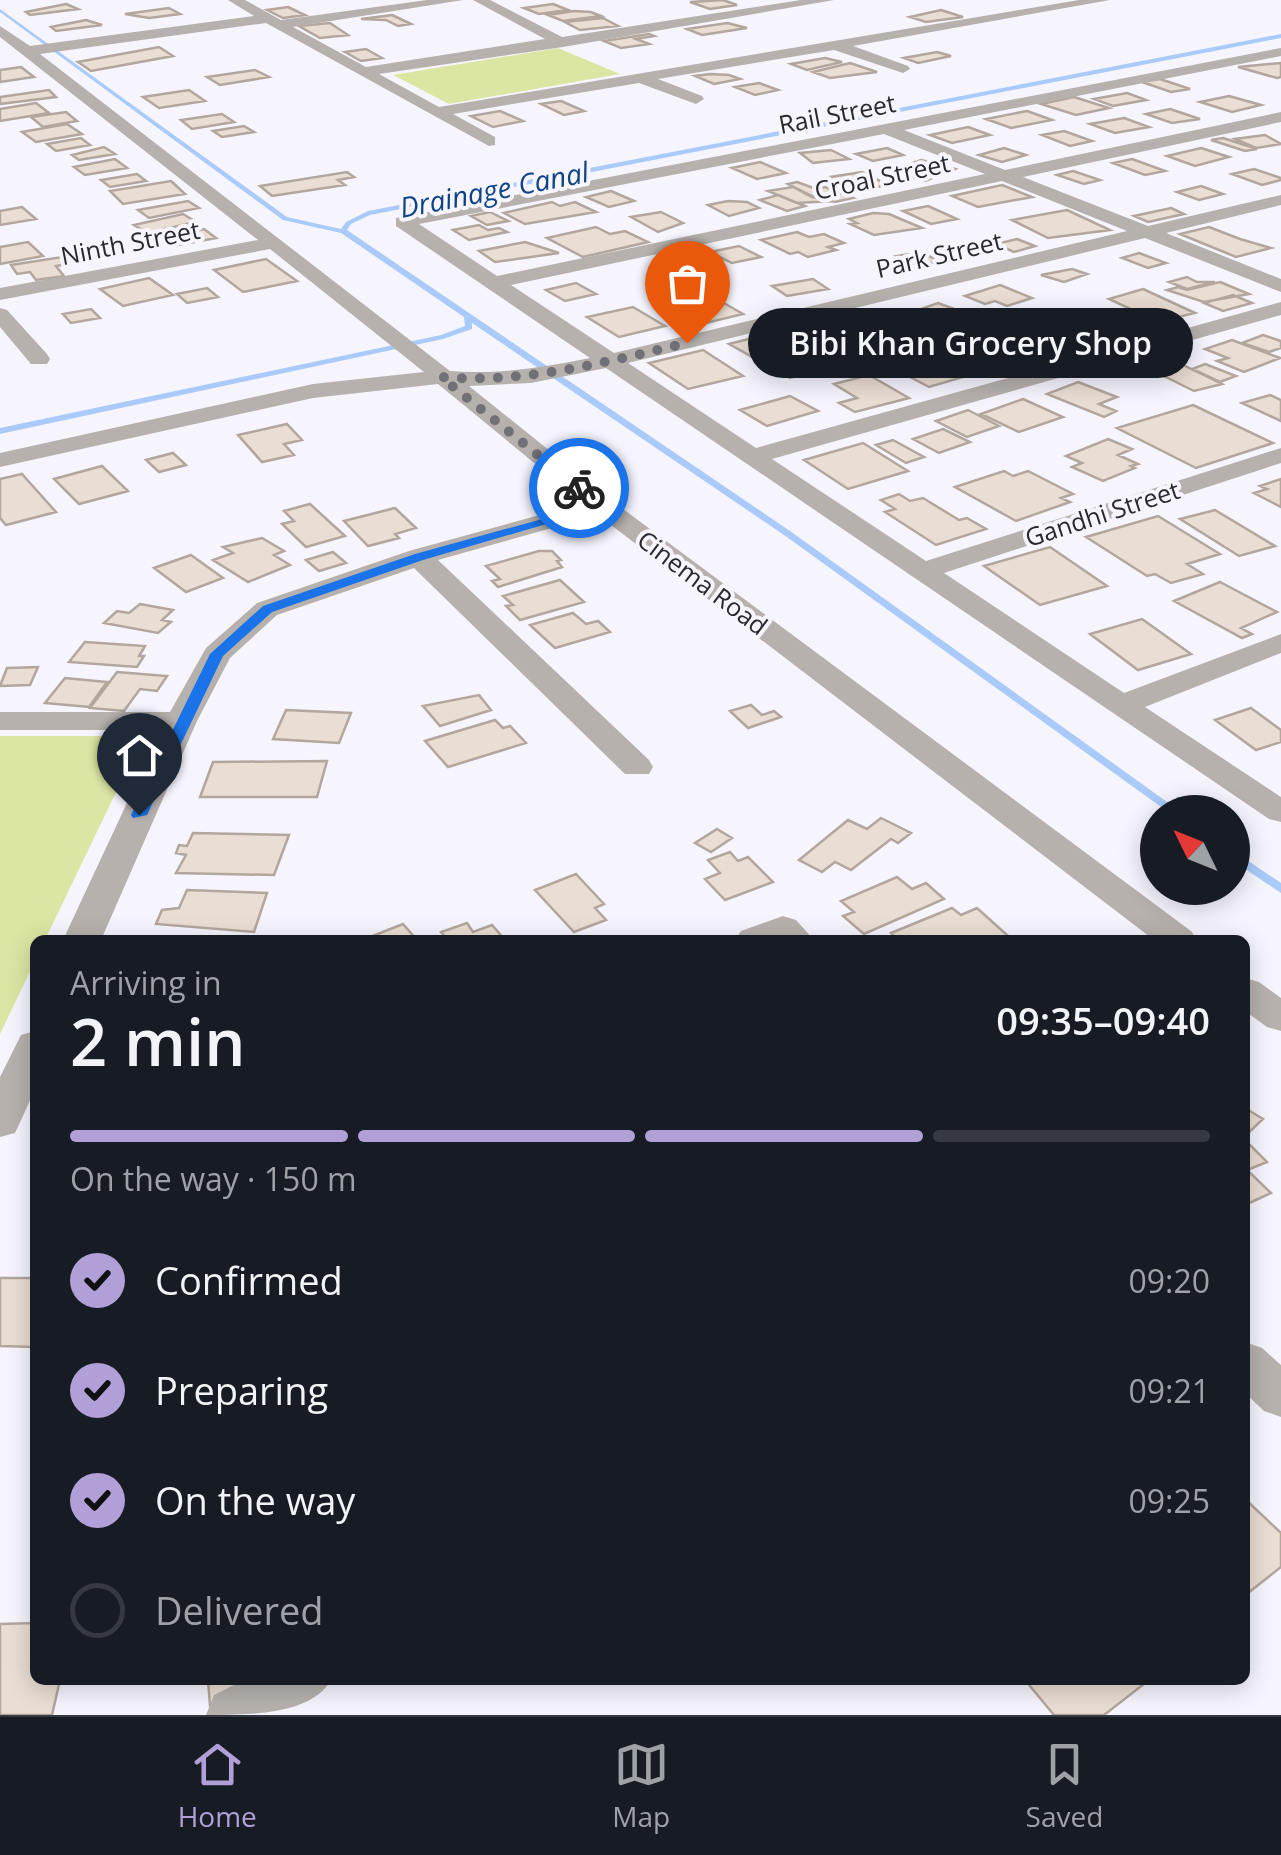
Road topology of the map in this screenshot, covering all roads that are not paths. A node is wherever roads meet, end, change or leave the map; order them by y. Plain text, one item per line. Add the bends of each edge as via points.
1 (235, 0) edge
2 (456, 0) edge
3 (480, 0) edge
4 (827, 0) edge
5 (1103, 0) edge
6 (964, 6) dead end
7 (744, 13) junction
8 (1002, 17) junction
9 (275, 21) junction
10 (780, 26) dead end
11 (1034, 28) dead end
12 (0, 30) edge
13 (798, 32) dead end
14 (558, 41) junction
15 (834, 45) junction
16 (1281, 52) edge
17 (28, 56) junction
18 (591, 56) dead end
19 (608, 63) dead end
20 (904, 70) dead end
21 (360, 72) junction
22 (641, 78) junction
23 (696, 100) dead end
24 (437, 112) junction
25 (1281, 117) edge
26 (887, 129) junction
27 (489, 141) dead end
28 (1004, 176) junction
29 (1281, 200) edge
30 (1147, 232) junction
31 (271, 243) junction
32 (494, 283) junction
33 (1281, 286) edge
34 (0, 294) edge
35 (1281, 308) edge
36 (0, 314) edge
37 (39, 359) dead end
38 (610, 361) junction
39 (441, 377) junction
40 (752, 456) junction
41 (1281, 456) edge
42 (0, 460) edge
43 (602, 506) junction
44 (419, 557) junction
45 (922, 571) junction
46 (1281, 643) edge
47 (1121, 705) junction
48 (0, 721) edge
49 (182, 721) junction
50 (637, 767) dead end
51 (1281, 812) edge
52 (84, 935) edge
53 (766, 935) edge
54 (790, 935) edge
55 (1171, 935) edge
56 (1250, 995) edge
57 (1281, 1018) edge
58 (30, 1061) edge
59 (16, 1105) edge
60 (1250, 1367) edge
61 (1281, 1396) edge
62 (293, 1685) edge
63 (234, 1715) edge

1 - 9 street
2 - 9 street
3 - 14 street
4 - 7 street
5 - 8 street
6 - 8 street
7 - 10 street
7 - 14 street
8 - 11 street
8 - 15 street
9 - 17 street
9 - 21 street
12 - 17 street, Cinema Road
13 - 15 street
14 - 18 street
14 - 21 street
15 - 20 street
15 - 22 street
16 - 26 street, Rail Street
17 - 31 street, Cinema Road
19 - 22 street
21 - 24 street
22 - 23 street
22 - 24 street
24 - 27 street
25 - 28 street, Croal Street
26 - 28 street
26 - 32 street, Rail Street via 403,222
28 - 30 street
28 - 32 street, Croal Street
29 - 30 street, Park Street
30 - 33 street
30 - 38 street, Park Street
31 - 34 street, Ninth Street
31 - 39 street, Cinema Road
32 - 38 street
35 - 40 street
36 - 37 street
38 - 39 street, Park Street via 531,376
38 - 40 street
39 - 42 street, Park Street via 313,391
39 - 43 street, Cinema Road
40 - 45 street
41 - 45 street, Gandhi Street
43 - 44 street
43 - 55 street, Cinema Road
44 - 49 street via 267,609 217,654
44 - 50 street
45 - 47 street
46 - 47 street
47 - 51 street
48 - 49 street
49 - 52 street
53 - 54 street via 783,928
56 - 57 street
58 - 59 street
60 - 61 street
62 - 63 street

